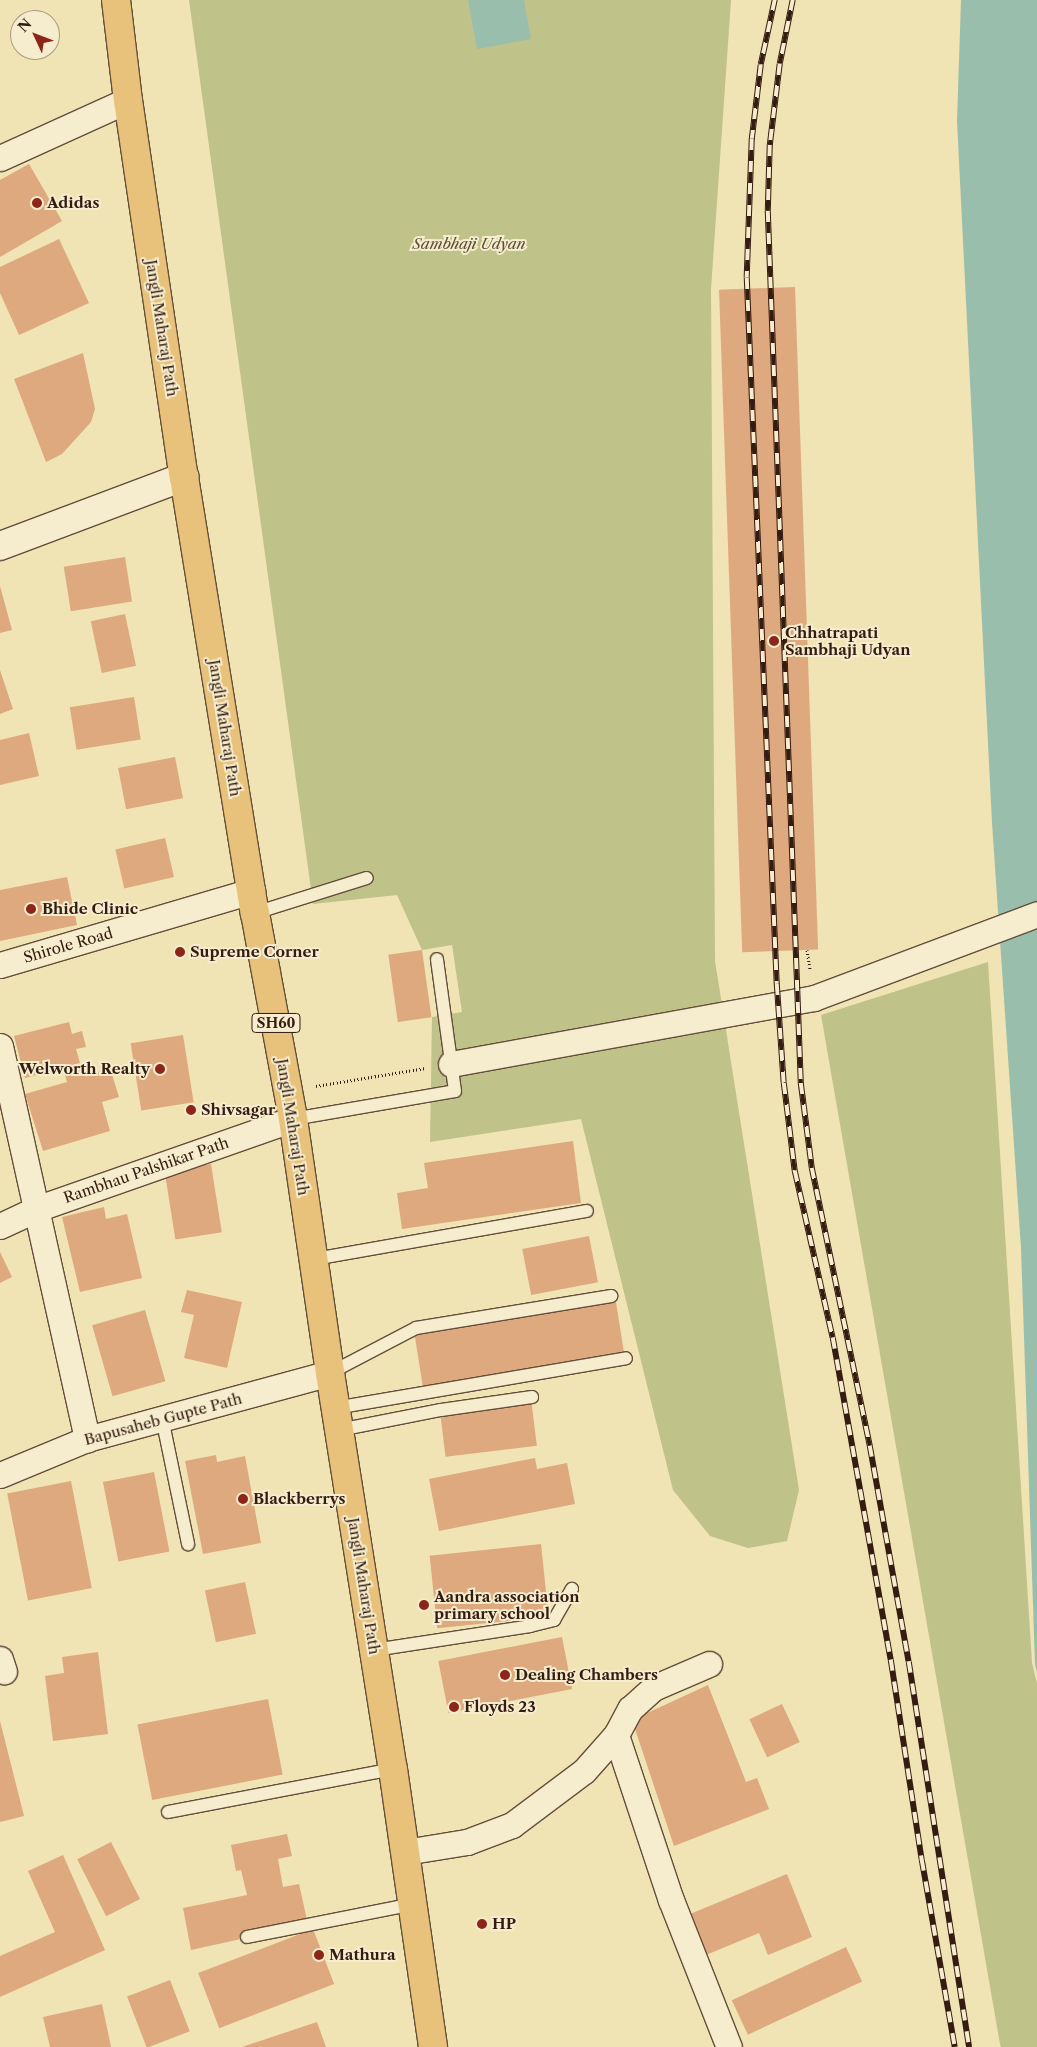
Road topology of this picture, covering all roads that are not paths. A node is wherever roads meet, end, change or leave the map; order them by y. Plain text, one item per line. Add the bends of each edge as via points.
1 (116, 0) edge
2 (128, 100) junction
3 (0, 158) edge
4 (184, 477) junction
5 (0, 546) edge
6 (367, 878) dead end
7 (254, 902) junction
8 (1037, 914) edge
9 (437, 959) dead end
10 (0, 965) edge
11 (0, 1046) edge
12 (451, 1064) junction
13 (293, 1118) junction
14 (36, 1209) junction
15 (587, 1211) dead end
16 (0, 1226) edge
17 (314, 1259) junction
18 (611, 1296) dead end
19 (626, 1358) dead end
20 (330, 1373) junction
21 (532, 1397) dead end
22 (162, 1418) junction
23 (337, 1419) junction
24 (87, 1439) junction
25 (0, 1475) edge
26 (188, 1544) dead end
27 (572, 1589) dead end
28 (374, 1650) junction
29 (708, 1664) dead end
30 (616, 1735) junction
31 (393, 1769) junction
32 (168, 1812) dead end
33 (405, 1852) junction
34 (412, 1904) junction
35 (248, 1937) dead end
36 (433, 2047) edge
37 (729, 2047) edge

1 - 2 main road, Jangli Maharaj Path / SH60
2 - 3 street
2 - 4 main road, Jangli Maharaj Path / SH60
4 - 5 street
4 - 7 main road, Jangli Maharaj Path / SH60
6 - 7 lane
7 - 10 street, Shirole Road
7 - 13 main road, Jangli Maharaj Path / SH60
8 - 12 street via 814,998
9 - 12 lane
11 - 14 street
12 - 13 lane via 455,1091
13 - 14 street, Rambhau Palshikar Path
13 - 17 main road, Jangli Maharaj Path / SH60
14 - 16 street, Rambhau Palshikar Path
14 - 24 street
15 - 17 lane
17 - 20 main road, Jangli Maharaj Path / SH60
18 - 20 lane via 416,1328
19 - 23 lane
20 - 22 street, Bapusaheb Gupte Path
20 - 23 main road, Jangli Maharaj Path / SH60
21 - 23 lane via 442,1410
22 - 24 street, Bapusaheb Gupte Path
22 - 26 lane
23 - 28 main road, Jangli Maharaj Path / SH60
24 - 25 street, Bapusaheb Gupte Path
27 - 28 lane via 554,1620
28 - 31 main road, Jangli Maharaj Path / SH60
29 - 30 street via 654,1688 630,1709
30 - 33 street via 584,1771 512,1825 467,1842
30 - 37 street via 671,1900
31 - 32 lane
31 - 33 main road, Jangli Maharaj Path / SH60
33 - 34 main road, Jangli Maharaj Path / SH60
34 - 35 lane
34 - 36 main road, Jangli Maharaj Path / SH60

